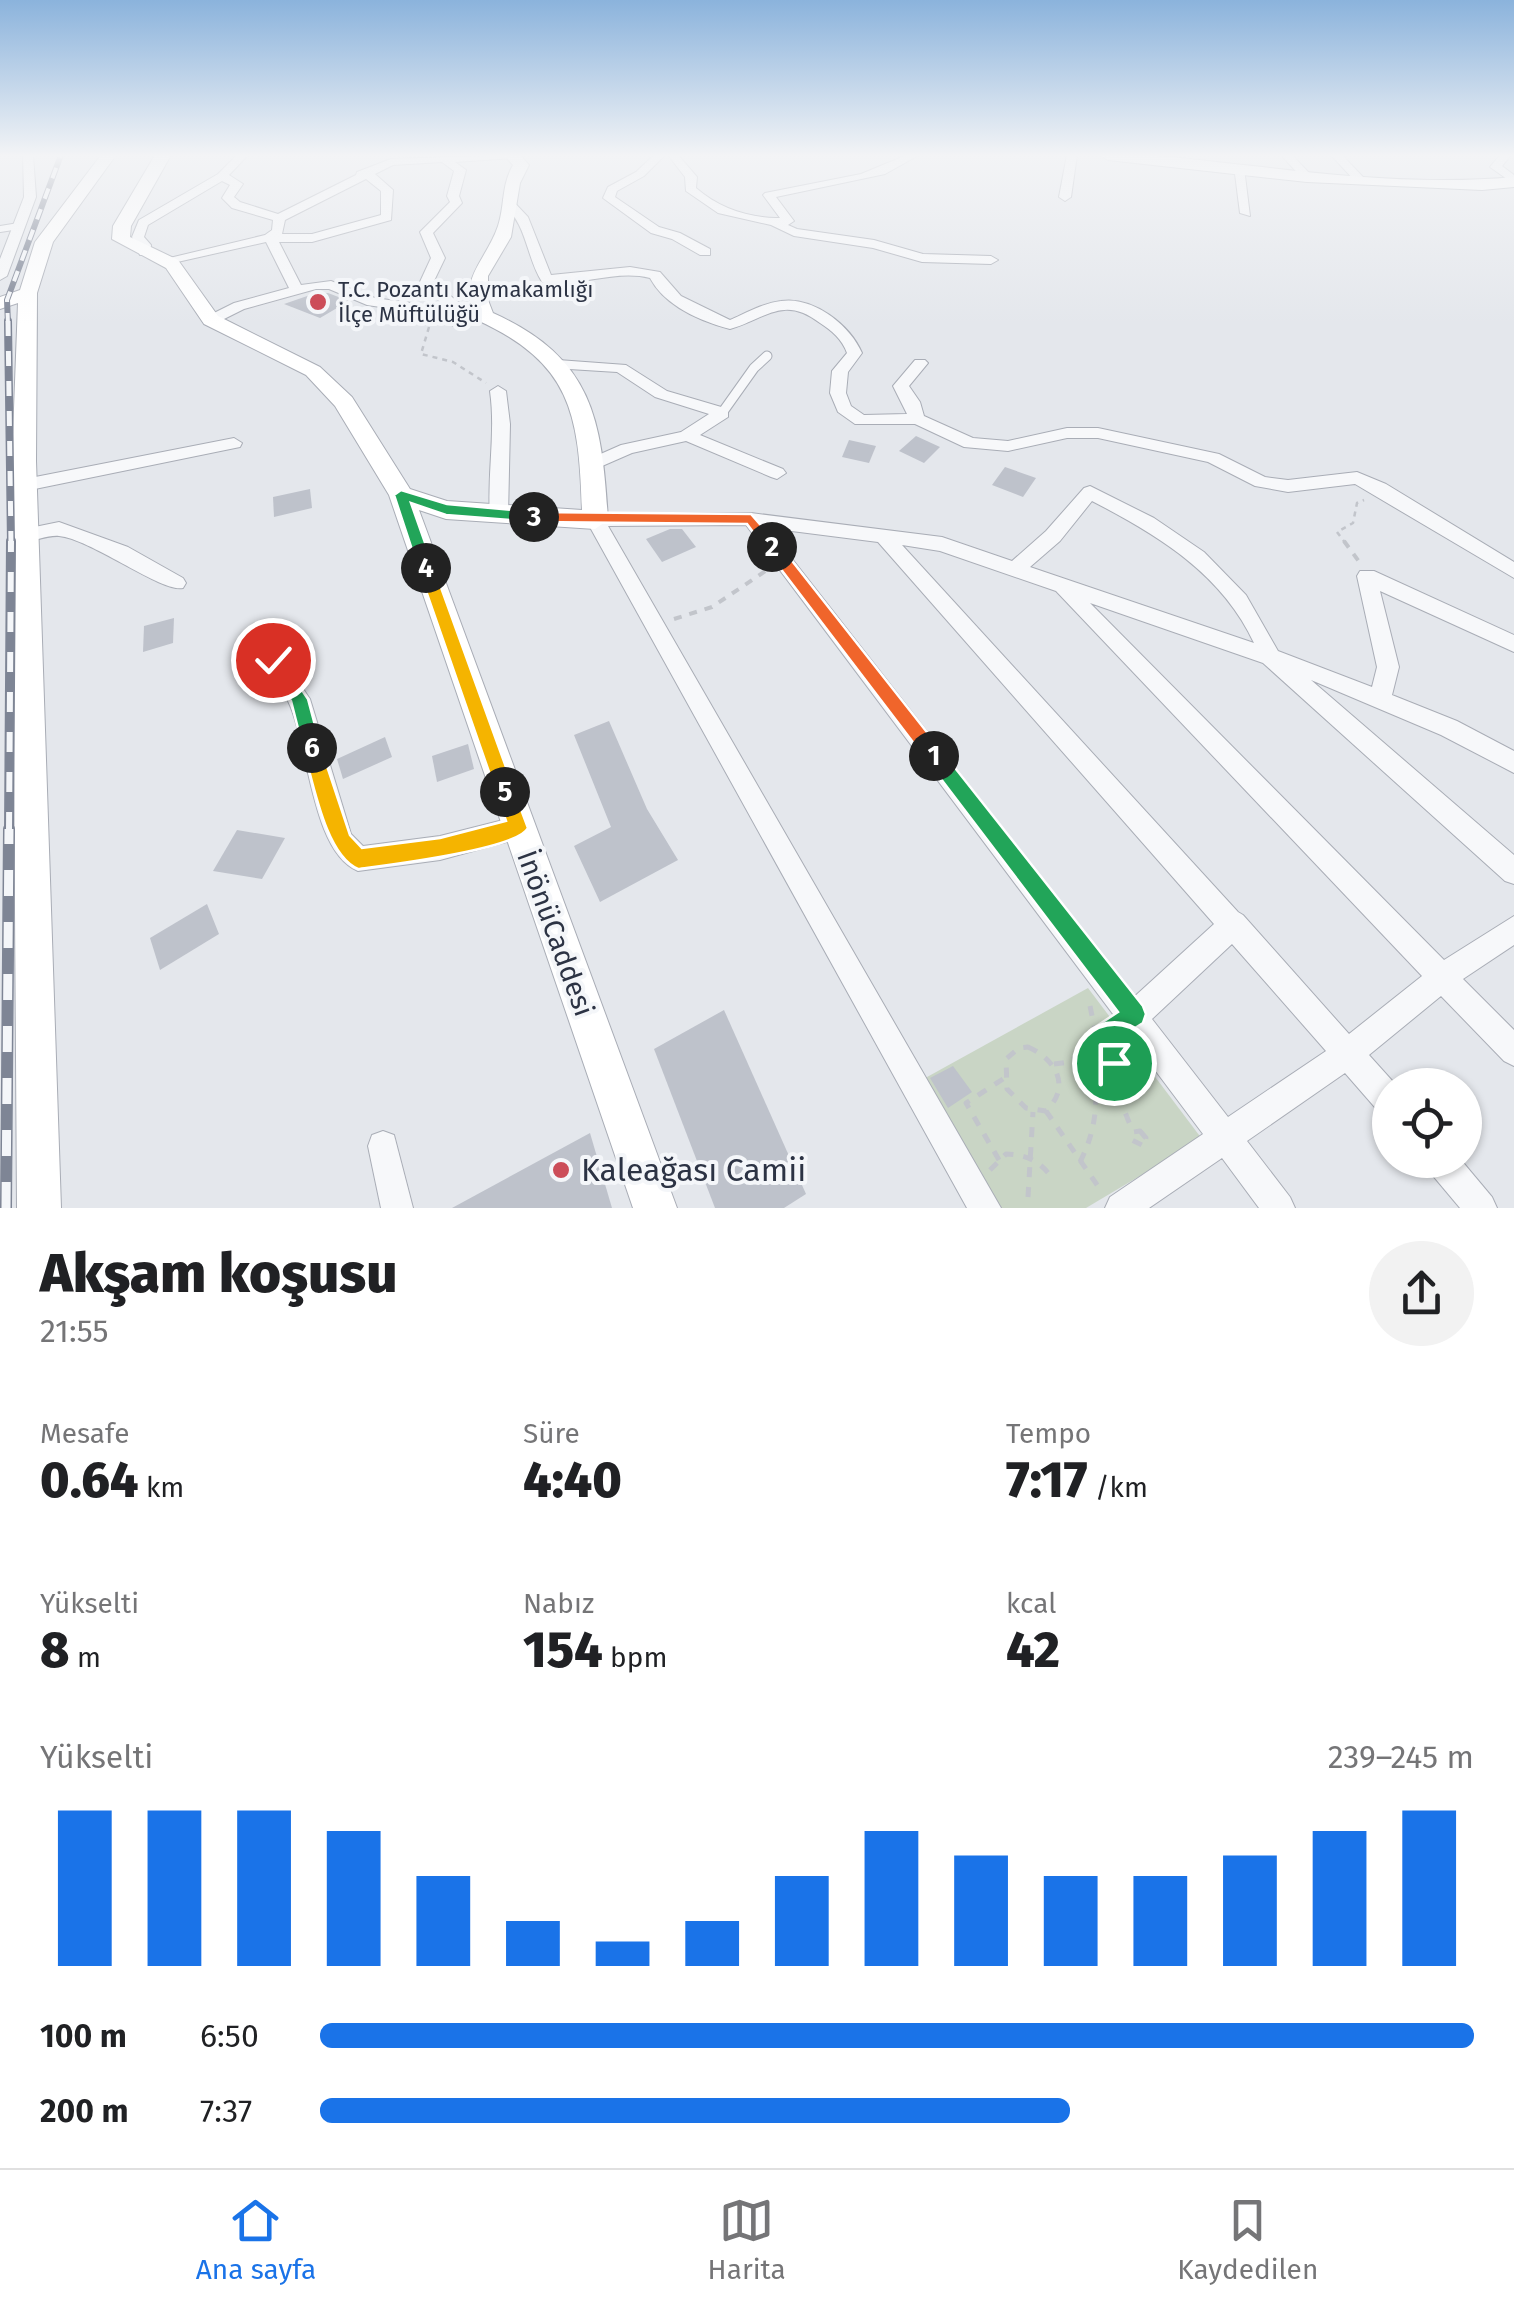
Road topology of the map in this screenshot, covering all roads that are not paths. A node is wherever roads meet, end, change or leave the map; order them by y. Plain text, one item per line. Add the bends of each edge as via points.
1 (25, 211) edge
2 (78, 211) edge
3 (124, 211) edge
4 (163, 211) edge
5 (257, 211) edge
6 (291, 211) edge
7 (387, 211) edge
8 (447, 211) edge
9 (507, 211) edge
10 (520, 211) edge
11 (628, 211) edge
12 (732, 211) edge
13 (781, 211) edge
14 (279, 218) junction
15 (775, 223) junction
16 (20, 226) junction
17 (0, 229) edge
18 (270, 238) junction
19 (705, 252) dead end
20 (154, 256) junction
21 (991, 260) dead end
22 (0, 276) edge
23 (296, 288) junction
24 (14, 298) edge
25 (484, 316) junction
26 (211, 320) junction
27 (767, 356) dead end
28 (920, 363) dead end
29 (558, 364) junction
30 (498, 392) road end
31 (722, 413) junction
32 (917, 420) junction
33 (686, 436) junction
34 (234, 443) dead end
35 (593, 464) junction
36 (777, 473) dead end
37 (26, 485) junction
38 (401, 495) junction
39 (500, 516) junction
40 (751, 519) junction
41 (595, 520) junction
42 (881, 534) junction
43 (28, 535) junction
44 (1015, 569) junction
45 (1514, 571) edge
46 (176, 583) dead end
47 (1060, 584) junction
48 (1514, 644) edge
49 (1271, 658) junction
50 (273, 660) dead end
51 (1380, 700) junction
52 (1514, 763) edge
53 (518, 828) junction
54 (1514, 872) edge
55 (1234, 924) junction
56 (1514, 929) edge
57 (1441, 978) junction
58 (1134, 1014) junction
59 (1514, 1051) edge
60 (1349, 1053) junction
61 (1372, 1080) edge
62 (1228, 1137) junction
63 (383, 1146) dead end
64 (1455, 1178) edge
65 (980, 1198) edge
66 (1112, 1200) edge
67 (38, 1208) edge
68 (396, 1208) edge
69 (654, 1208) edge
70 (1279, 1208) edge
71 (1481, 1208) edge

1 - 16 street
2 - 24 main road via 44,242
3 - 20 main road, İnönüCaddesi via 121,239
4 - 20 street via 143,223 138,237
5 - 14 street
6 - 14 street
7 - 18 street via 387,217 312,238
8 - 25 street via 426,232 438,258 426,284 454,308
9 - 25 main road via 507,224 476,274
10 - 32 street via 546,279 570,282 641,270 656,275 658,285 703,317 730,325 774,305 794,302 812,309 852,343 855,353 840,371 844,409 862,420
11 - 19 street
12 - 15 street
13 - 15 street via 788,220
14 - 18 street
15 - 21 street via 922,258
16 - 17 lane
16 - 22 street
18 - 20 street
18 - 23 street
20 - 26 main road, İnönüCaddesi via 188,283
23 - 25 street via 331,285 455,322
23 - 26 street
24 - 37 main road
25 - 29 main road via 517,328
26 - 38 main road, İnönüCaddesi via 313,371 344,402
27 - 31 lane
28 - 32 street via 901,386
29 - 31 street via 620,368 661,394
29 - 35 main road via 586,414
30 - 39 street
31 - 33 street
32 - 45 street via 970,444 1008,446 1098,433 1213,458 1260,482 1288,486 1357,478
33 - 35 street
33 - 36 street
34 - 37 street
35 - 41 main road
37 - 43 main road
38 - 39 main road via 446,510
38 - 53 main road, İnönüCaddesi
39 - 41 main road
40 - 41 street
40 - 42 street
40 - 58 street
41 - 65 street
42 - 44 street via 942,544
42 - 55 street
43 - 46 street via 60,528
43 - 67 main road
44 - 47 street
44 - 49 street via 1090,492 1188,545 1257,622
47 - 49 street
47 - 57 street
48 - 51 street via 1367,576 1388,667
49 - 51 street
49 - 54 street
50 - 53 street via 299,699 342,840 358,859
51 - 52 street
53 - 69 main road, İnönüCaddesi
55 - 58 street
55 - 60 street
56 - 57 street
57 - 59 street
57 - 60 street
58 - 62 street
60 - 61 street
60 - 62 street
62 - 66 street
62 - 70 street
63 - 68 street
64 - 71 street

